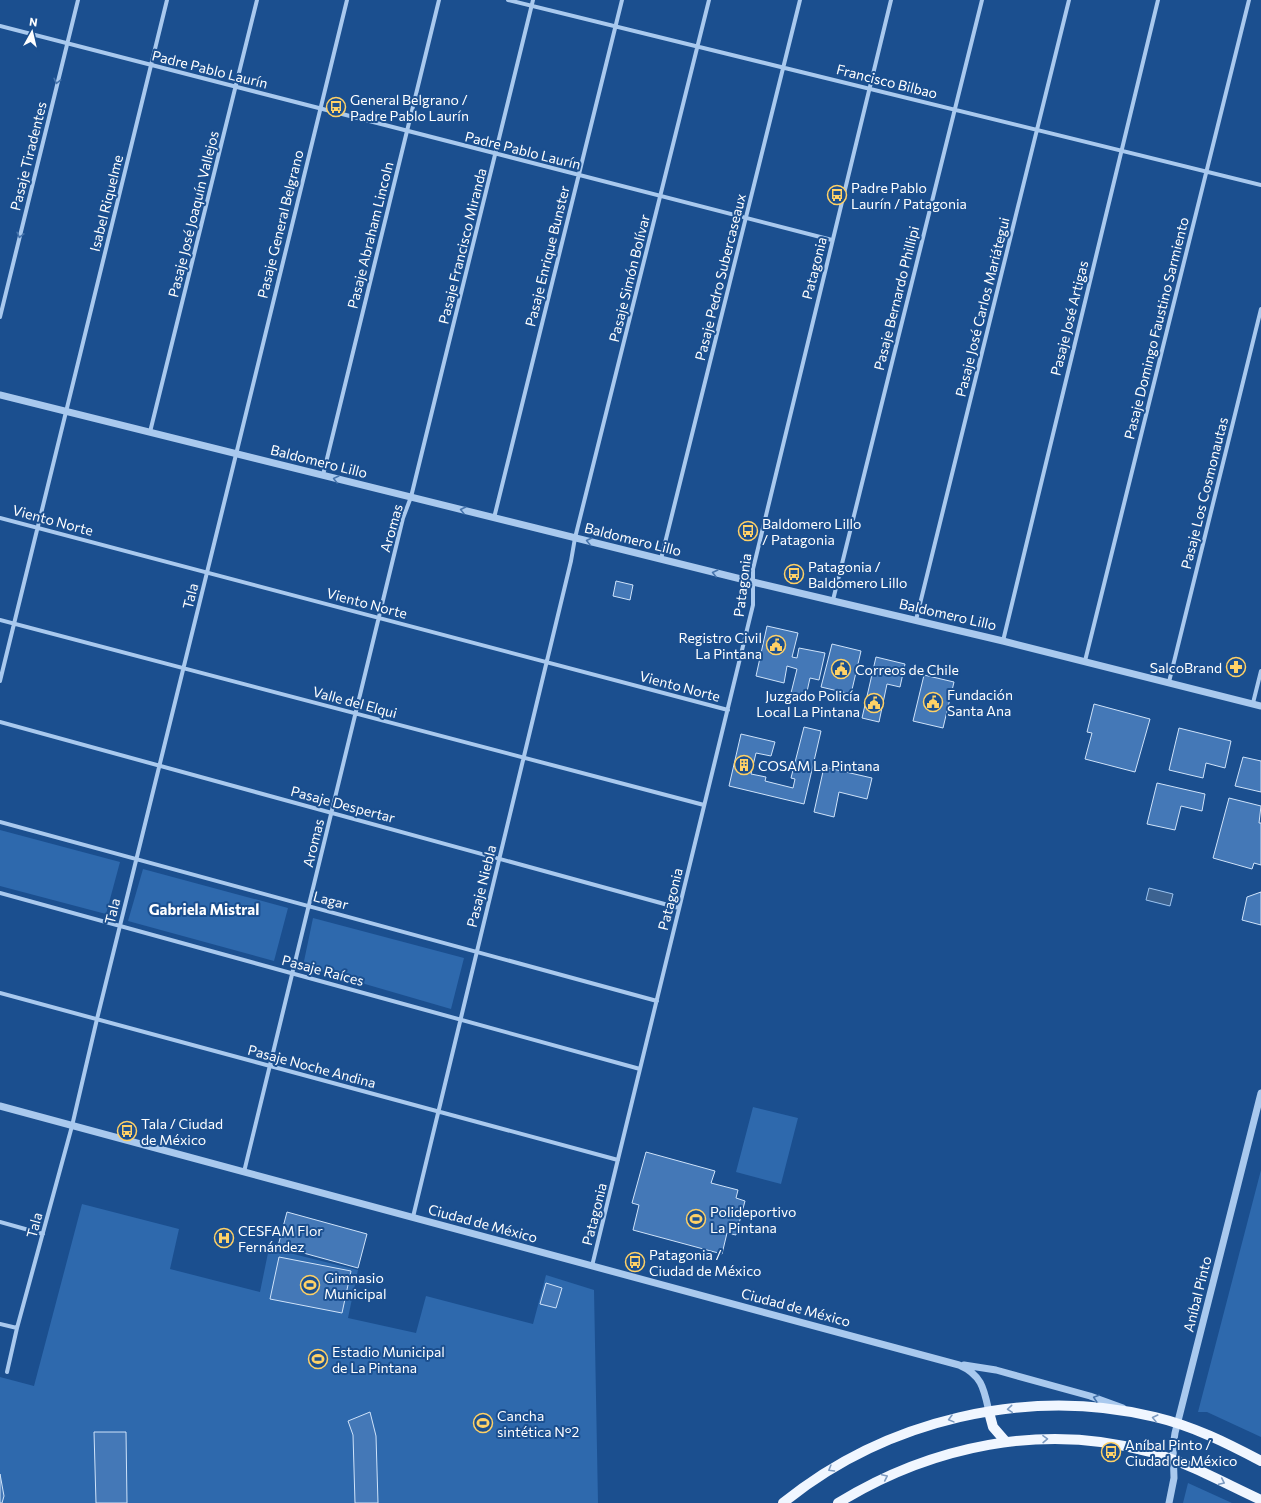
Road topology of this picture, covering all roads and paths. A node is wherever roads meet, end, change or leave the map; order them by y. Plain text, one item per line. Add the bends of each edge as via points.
1 (78, 0) edge
2 (167, 0) edge
3 (257, 0) edge
4 (347, 0) edge
5 (439, 0) edge
6 (508, 0) edge
7 (533, 0) edge
8 (622, 0) edge
9 (709, 0) edge
10 (800, 0) edge
11 (891, 0) edge
12 (982, 0) edge
13 (1069, 0) edge
14 (1158, 0) edge
15 (1249, 0) edge
16 (531, 6) junction
17 (0, 26) edge
18 (616, 26) junction
19 (67, 43) junction
20 (698, 46) junction
21 (151, 65) junction
22 (784, 68) junction
23 (236, 87) junction
24 (869, 88) junction
25 (320, 109) junction
26 (954, 109) junction
27 (1037, 130) junction
28 (407, 131) junction
29 (1121, 150) junction
30 (496, 154) junction
31 (1207, 171) junction
32 (579, 175) junction
33 (1261, 185) edge
34 (660, 196) junction
35 (746, 218) junction
36 (832, 240) junction
37 (1261, 309) edge
38 (0, 316) edge
39 (0, 395) edge
40 (66, 411) junction
41 (150, 432) junction
42 (236, 454) junction
43 (323, 475) junction
44 (411, 497) junction
45 (0, 518) edge
46 (494, 518) junction
47 (37, 528) junction
48 (575, 538) junction
49 (661, 559) junction
50 (571, 561) joint
51 (207, 572) junction
52 (753, 582) junction
53 (832, 600) junction
54 (379, 618) junction
55 (0, 620) edge
56 (916, 620) junction
57 (14, 624) junction
58 (1003, 640) junction
59 (1085, 661) junction
60 (547, 662) junction
61 (183, 668) junction
62 (1261, 671) edge
63 (0, 681) edge
64 (1169, 682) junction
65 (1253, 704) junction
66 (1261, 706) edge
67 (728, 710) junction
68 (356, 714) junction
69 (0, 722) edge
70 (524, 757) junction
71 (160, 765) junction
72 (704, 805) junction
73 (332, 812) junction
74 (0, 822) edge
75 (136, 859) junction
76 (499, 859) junction
77 (0, 893) edge
78 (309, 906) junction
79 (679, 908) junction
80 (120, 926) junction
81 (477, 951) junction
82 (293, 973) junction
83 (0, 993) edge
84 (657, 1000) junction
85 (97, 1019) junction
86 (460, 1019) junction
87 (270, 1066) junction
88 (640, 1069) junction
89 (1261, 1093) edge
90 (0, 1106) edge
91 (438, 1112) junction
92 (72, 1126) junction
93 (618, 1160) junction
94 (244, 1172) junction
95 (413, 1217) junction
96 (0, 1222) edge
97 (43, 1234) junction
98 (592, 1266) junction
99 (0, 1324) edge
100 (17, 1328) junction
101 (959, 1365) junction
102 (7, 1372) dead end
103 (989, 1412) junction
104 (1132, 1413) junction
105 (1178, 1424) junction
106 (1006, 1442) junction
107 (1174, 1459) junction
108 (1261, 1461) edge
109 (1261, 1500) edge
110 (783, 1503) edge
111 (838, 1503) edge
112 (1169, 1503) edge

1 - 19 street, Pasaje Tiradentes
2 - 21 street, Isabel Riquelme
3 - 23 street, Pasaje José Joaquín Vallejos
4 - 25 street, Pasaje General Belgrano
5 - 28 street, Pasaje Abraham Lincoln
6 - 16 street, Francisco Bilbao
7 - 16 street, Pasaje Francisco Miranda
8 - 18 street, Pasaje Enrique Bunster
9 - 20 street, Pasaje Simón Bolívar
10 - 22 street, Pasaje Pedro Subercaseaux
11 - 24 street, Patagonia
12 - 26 street, Pasaje Bernardo Phillipi
13 - 27 street, Pasaje José Carlos Mariátegui
14 - 29 street, Pasaje José Artigas
15 - 31 street, Pasaje Domingo Faustino Sarmiento
16 - 18 street, Francisco Bilbao
16 - 30 street, Pasaje Francisco Miranda
17 - 19 street, Padre Pablo Laurín
18 - 20 street, Francisco Bilbao
18 - 32 street, Pasaje Enrique Bunster
19 - 21 street, Padre Pablo Laurín
19 -> 38 street, Pasaje Tiradentes
20 - 22 street, Francisco Bilbao
20 - 34 street, Pasaje Simón Bolívar
21 - 23 street, Padre Pablo Laurín
21 - 40 street, Isabel Riquelme
22 - 24 street, Francisco Bilbao
22 - 35 street, Pasaje Pedro Subercaseaux
23 - 25 street, Padre Pablo Laurín
23 - 41 street, Pasaje José Joaquín Vallejos
24 - 26 street, Francisco Bilbao
24 - 36 street, Patagonia
25 - 28 street, Padre Pablo Laurín
25 - 42 street, Pasaje General Belgrano
26 - 27 street, Francisco Bilbao
26 - 53 street, Pasaje Bernardo Phillipi
27 - 29 street, Francisco Bilbao
27 - 56 street, Pasaje José Carlos Mariátegui
28 - 30 street, Padre Pablo Laurín
28 - 43 street, Pasaje Abraham Lincoln
29 - 31 street, Francisco Bilbao
29 - 58 street, Pasaje José Artigas
30 - 32 street, Padre Pablo Laurín
30 - 44 street, Pasaje Francisco Miranda
31 - 33 street, Francisco Bilbao
31 - 59 street, Pasaje Domingo Faustino Sarmiento
32 - 34 street, Padre Pablo Laurín
32 - 46 street, Pasaje Enrique Bunster
34 - 35 street, Padre Pablo Laurín
34 - 48 street, Pasaje Simón Bolívar
35 - 36 street, Padre Pablo Laurín
35 - 49 street, Pasaje Pedro Subercaseaux
36 - 52 street, Patagonia via 753,569
37 - 64 street, Pasaje Los Cosmonautas
39 - 40 street, Baldomero Lillo
40 - 41 street, Baldomero Lillo
40 - 47 street, Isabel Riquelme
41 - 42 street, Baldomero Lillo
42 - 43 street, Baldomero Lillo
42 - 51 street, Tala
44 -> 43 street, Baldomero Lillo
46 -> 44 street, Baldomero Lillo
44 - 54 street, Aromas via 403,518
45 - 47 street, Viento Norte
46 - 48 street, Baldomero Lillo
47 - 51 street, Viento Norte
47 - 57 street, Isabel Riquelme
49 -> 48 street, Baldomero Lillo
48 - 50 street, Pasaje Simón Bolívar
52 -> 49 street, Baldomero Lillo
50 - 60 street, Pasaje Niebla
51 - 54 street, Viento Norte
51 - 61 street, Tala
52 - 53 street, Baldomero Lillo
52 - 67 street, Patagonia via 753,605
53 - 56 street, Baldomero Lillo
54 - 60 street, Viento Norte
54 - 68 street, Aromas
55 - 57 street, Valle del Elqui
56 - 58 street, Baldomero Lillo
57 - 61 street, Valle del Elqui
57 - 63 street, Isabel Riquelme
58 - 59 street, Baldomero Lillo
59 - 64 street, Baldomero Lillo
60 - 67 street, Viento Norte
60 - 70 street, Pasaje Niebla
61 - 68 street, Valle del Elqui
61 - 71 street, Tala
62 - 65 street
64 - 65 street, Baldomero Lillo
65 - 66 street, Baldomero Lillo
67 - 72 street, Patagonia
68 - 70 street, Valle del Elqui
68 - 73 street, Aromas
69 - 71 street, Pasaje Despertar
70 - 72 street, Valle del Elqui
70 - 76 street, Pasaje Niebla
71 - 73 street, Pasaje Despertar
71 - 75 street, Tala
72 - 79 street, Patagonia
73 - 76 street, Pasaje Despertar
73 - 78 street, Aromas
74 - 75 street, Lagar
75 - 78 street, Lagar
75 - 80 street, Tala
76 - 79 street, Pasaje Despertar
76 - 81 street, Pasaje Niebla
77 - 80 street, Pasaje Raíces
78 - 81 street, Lagar
78 - 82 street, Aromas
79 - 84 street, Patagonia
80 - 82 street, Pasaje Raíces
80 - 85 street, Tala
81 - 84 street, Lagar
81 - 86 street, Pasaje Niebla
82 - 86 street, Pasaje Raíces
82 - 87 street, Aromas
83 - 85 street, Pasaje Noche Andina
84 - 88 street, Patagonia
85 - 87 street, Pasaje Noche Andina
85 - 92 street, Tala
86 - 88 street, Pasaje Raíces
86 - 91 street, Pasaje Niebla
87 - 91 street, Pasaje Noche Andina
87 - 94 street, Aromas
88 - 93 street, Patagonia
89 - 105 street, Aníbal Pinto
90 - 92 street, Ciudad de México
91 - 93 street, Pasaje Noche Andina
91 - 95 street, Pasaje Niebla
92 - 94 street, Ciudad de México
92 - 97 street, Tala
93 - 98 street, Patagonia
94 - 95 street, Ciudad de México
95 - 98 street, Ciudad de México
96 - 97 street
97 - 100 street, Tala
98 - 101 street, Ciudad de México
99 - 100 street
100 - 102 street, Tala
101 - 103 street, Ciudad de México via 978,1377
104 -> 101 street, Ciudad de México via 1090,1396 996,1370
104 -> 103 main road via 1108,1409 1058,1407
103 - 106 main road via 994,1427
103 -> 110 main road via 931,1425 876,1445 821,1475
105 -> 104 main road
105 - 107 street, Aníbal Pinto via 1173,1447
105 - 108 main road
106 -> 107 main road via 1052,1439 1099,1442 1148,1451
111 -> 106 main road via 881,1479 928,1459
107 -> 109 main road
107 - 112 street, Aníbal Pinto via 1174,1478

